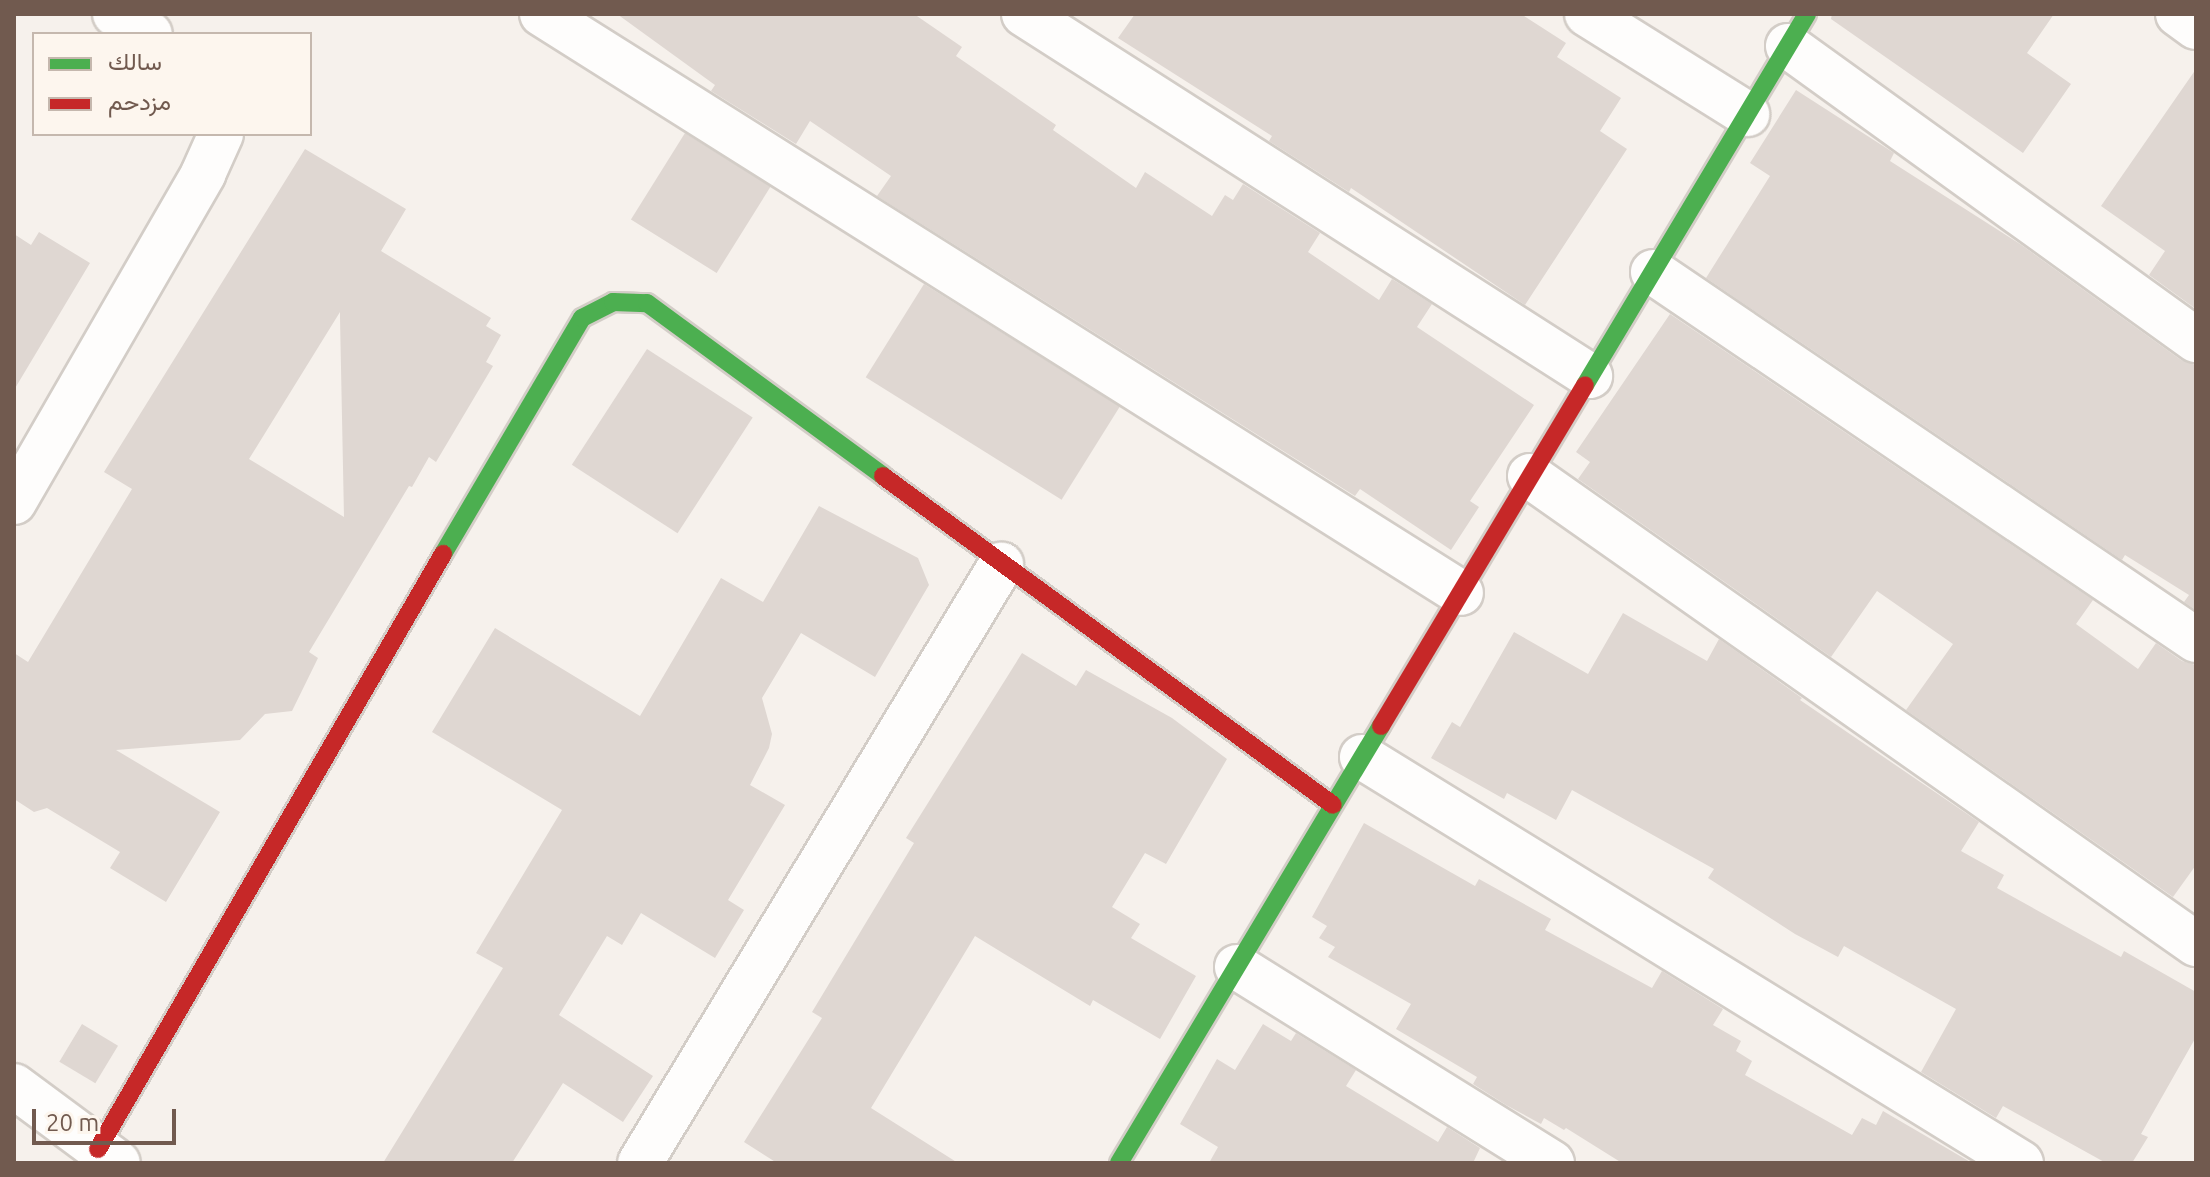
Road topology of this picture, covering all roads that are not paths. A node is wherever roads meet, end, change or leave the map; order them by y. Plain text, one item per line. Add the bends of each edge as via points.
1 (115, 14) edge
2 (542, 14) edge
3 (1024, 14) edge
4 (1587, 14) edge
5 (2178, 14) edge
6 (2196, 27) edge
7 (1797, 30) edge
8 (146, 32) edge
9 (1747, 114) junction
10 (220, 136) edge
11 (1653, 272) junction
12 (2196, 340) edge
13 (1590, 376) junction
14 (1530, 476) junction
15 (14, 502) edge
16 (1001, 565) junction
17 (1461, 593) junction
18 (2196, 640) edge
19 (1362, 757) junction
20 (1333, 805) junction
21 (2196, 944) edge
22 (1237, 967) junction
23 (14, 1086) edge
24 (108, 1156) edge
25 (640, 1163) edge
26 (1119, 1163) edge
27 (1552, 1163) edge
28 (2021, 1163) edge

1 - 8 street
2 - 17 street
3 - 13 street
4 - 9 street
5 - 6 street
7 - 9 street
7 - 12 street
9 - 11 street
10 - 15 street
11 - 13 street
11 - 18 street
13 - 14 street
14 - 17 street
14 - 21 street
16 - 20 street
16 - 24 street via 647,303 613,302 582,318
16 - 25 street
17 - 19 street
19 - 20 street
19 - 28 street
20 - 22 street
22 - 26 street
22 - 27 street
23 - 24 street

